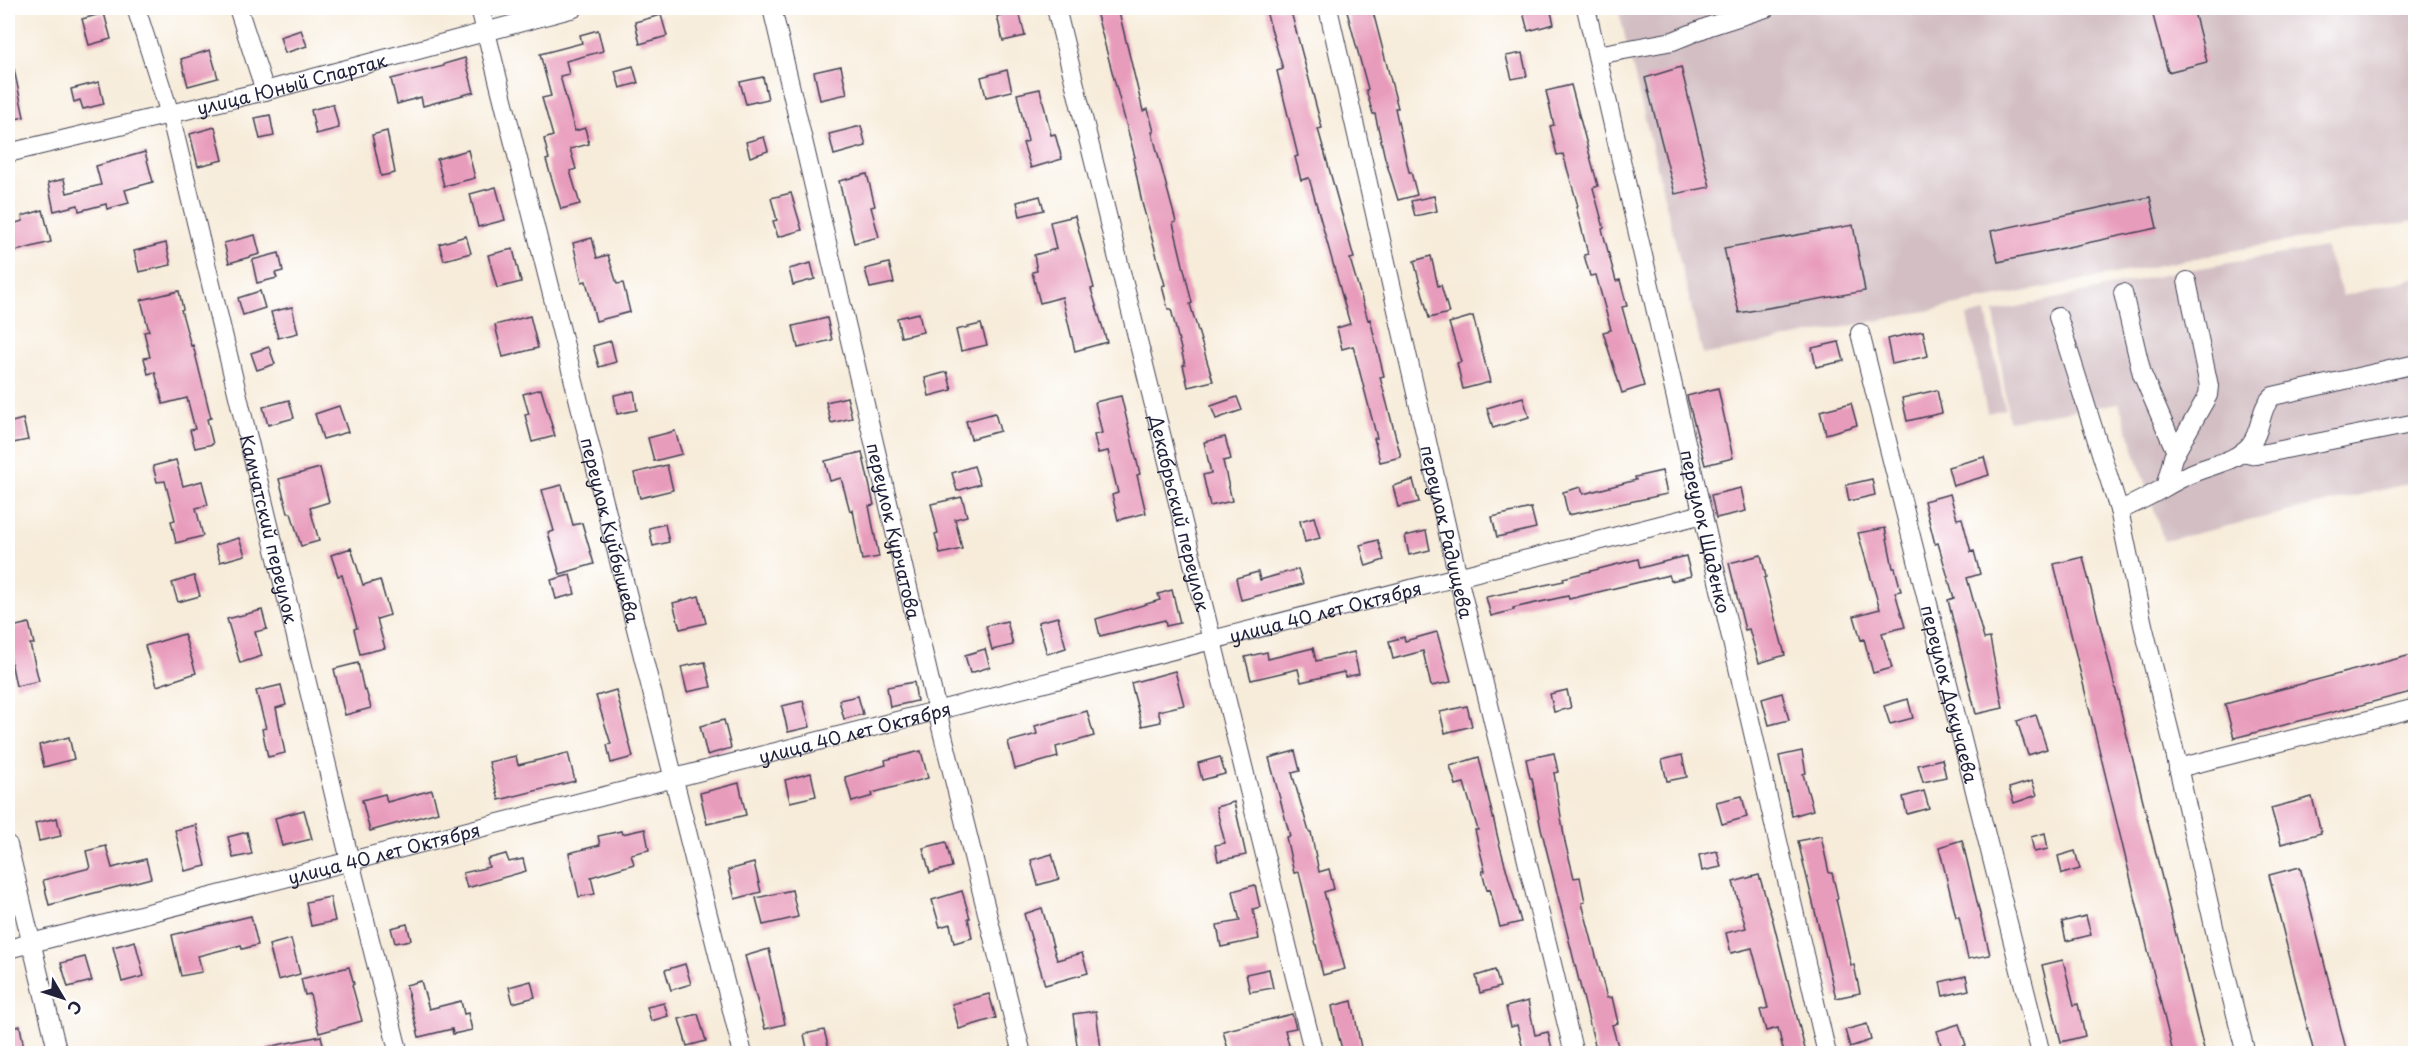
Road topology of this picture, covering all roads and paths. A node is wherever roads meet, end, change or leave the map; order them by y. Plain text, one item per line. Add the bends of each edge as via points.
1 (136, 8) edge
2 (238, 8) edge
3 (480, 8) edge
4 (574, 8) edge
5 (772, 8) edge
6 (1056, 8) edge
7 (1328, 8) edge
8 (1586, 8) edge
9 (1766, 8) edge
10 (486, 31) junction
11 (1597, 55) junction
12 (265, 90) junction
13 (170, 114) junction
14 (8, 153) edge
15 (2187, 281) dead end
16 (2123, 293) dead end
17 (2058, 317) dead end
18 (1860, 333) dead end
19 (2415, 364) edge
20 (2415, 423) edge
21 (2176, 452) junction
22 (2242, 452) junction
23 (2164, 487) junction
24 (2119, 510) junction
25 (1703, 514) junction
26 (1458, 577) junction
27 (1211, 640) junction
28 (2415, 708) edge
29 (937, 711) junction
30 (2178, 768) junction
31 (673, 778) junction
32 (8, 845) edge
33 (350, 861) junction
34 (31, 943) junction
35 (8, 949) edge
36 (58, 1053) edge
37 (399, 1053) edge
38 (743, 1053) edge
39 (1022, 1053) edge
40 (1314, 1053) edge
41 (1574, 1053) edge
42 (1827, 1053) edge
43 (2041, 1053) edge
44 (2246, 1053) edge

1 - 13 street, Камчатский переулок
2 - 12 street
3 - 10 street, переулок Куйбышева
4 - 10 street, улица Юный Спартак
5 - 29 street, переулок Курчатова
6 - 27 street, Декабрьский переулок
7 - 26 street, переулок Радищева
8 - 11 street, переулок Щаденко
9 - 11 street via 1672,41
10 - 12 street, улица Юный Спартак
10 - 31 street, переулок Куйбышева
11 - 25 street, переулок Щаденко
12 - 13 street, улица Юный Спартак
13 - 14 street, улица Юный Спартак
13 - 33 street, Камчатский переулок
15 - 21 street via 2209,386 2208,395
16 - 21 street via 2142,374
17 - 24 street
18 - 43 street, переулок Докучаева
19 - 22 street via 2273,396 2266,402 2252,444
20 - 22 street via 2256,455
21 - 23 street
22 - 23 street
23 - 24 street
24 - 30 street
25 - 26 street, улица 40 лет Октября
25 - 42 street, переулок Щаденко
26 - 27 street, улица 40 лет Октября
26 - 41 street, переулок Радищева
27 - 29 street, улица 40 лет Октября
27 - 40 street, Декабрьский переулок
28 - 30 street
29 - 31 street, улица 40 лет Октября
29 - 39 street, переулок Курчатова
30 - 44 street
31 - 33 street, улица 40 лет Октября
31 - 38 street, переулок Куйбышева
32 - 34 street
33 - 34 street, улица 40 лет Октября
33 - 37 street, Камчатский переулок
34 - 35 street, улица 40 лет Октября
34 - 36 street

